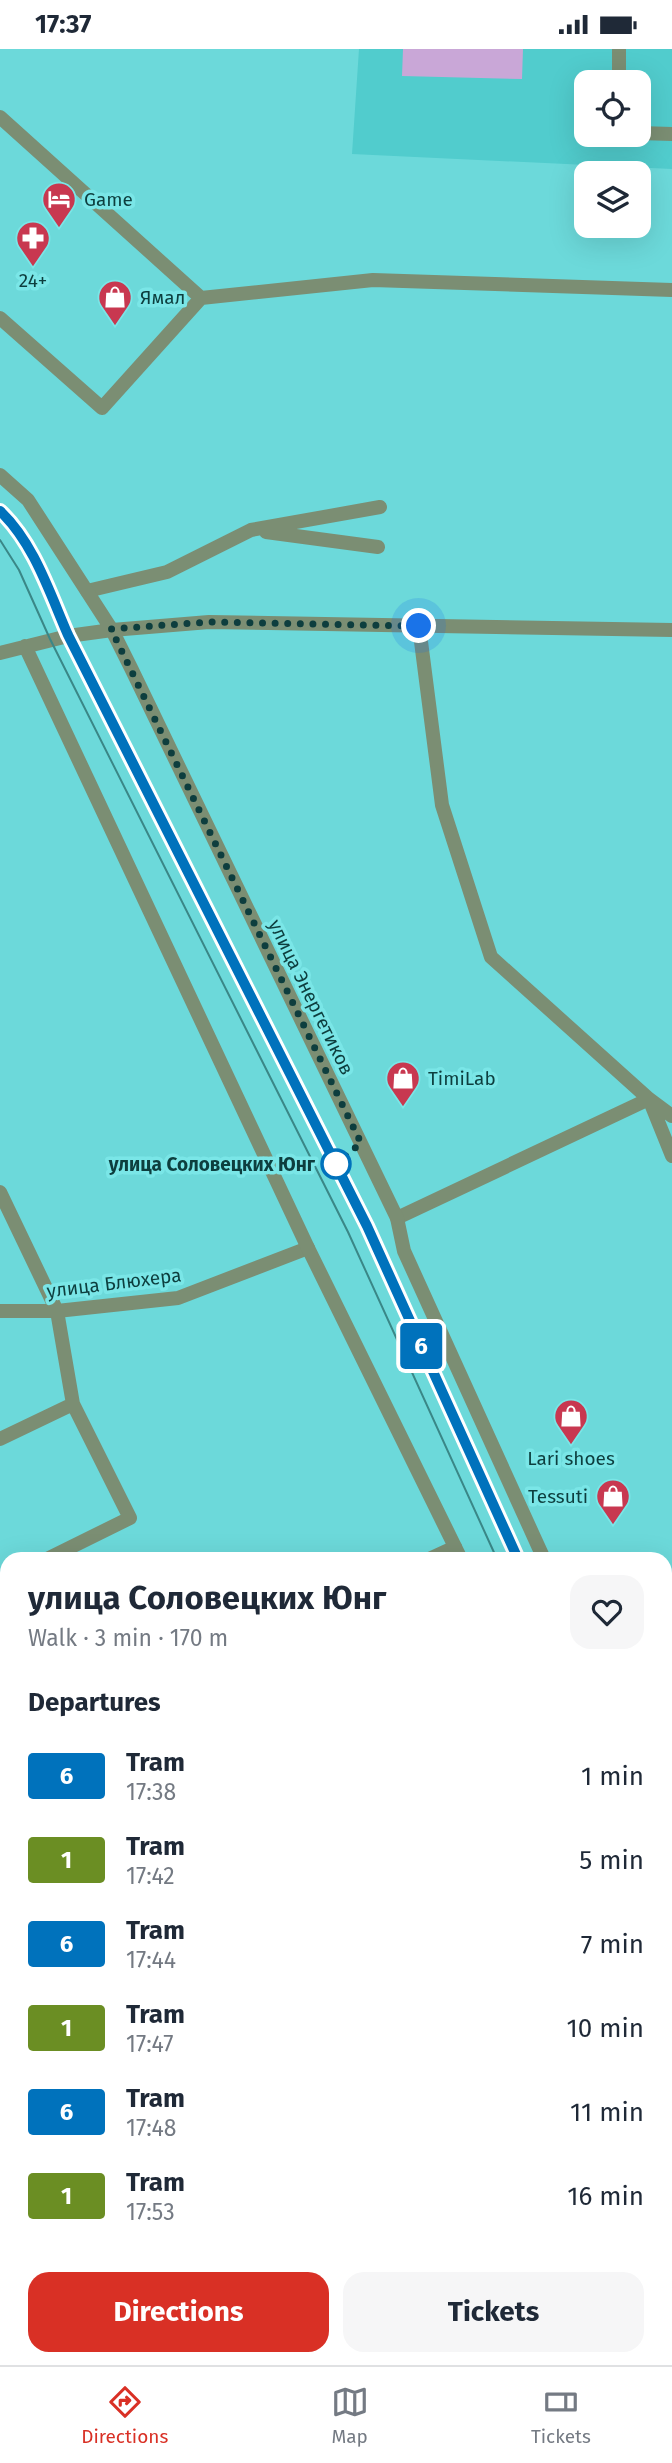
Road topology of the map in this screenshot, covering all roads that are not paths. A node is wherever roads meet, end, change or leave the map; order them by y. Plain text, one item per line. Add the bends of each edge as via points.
1 (619, 49) edge
2 (619, 70) edge
3 (0, 117) edge
4 (651, 133) edge
5 (672, 134) edge
6 (672, 290) edge
7 (201, 298) junction
8 (0, 318) edge
9 (0, 475) edge
10 (380, 507) dead end
11 (251, 530) junction
12 (378, 547) dead end
13 (87, 591) junction
14 (419, 626) junction
15 (111, 629) junction
16 (672, 630) edge
17 (25, 646) junction
18 (0, 653) edge
19 (649, 1098) junction
20 (672, 1115) edge
21 (672, 1156) edge
22 (0, 1192) edge
23 (397, 1218) junction
24 (308, 1248) junction
25 (0, 1311) edge
26 (57, 1311) junction
27 (72, 1404) junction
28 (0, 1439) edge
29 (61, 1552) edge
30 (458, 1552) edge
31 (541, 1552) edge

1 - 2 street
3 - 7 street
4 - 5 street
6 - 7 street via 373,280
7 - 8 street via 102,408
9 - 13 street, улица Энергетиков via 28,500
10 - 11 street
11 - 12 street
11 - 13 street via 167,572
13 - 15 street, улица Энергетиков
14 - 15 street via 209,622
14 - 16 street
14 - 19 street via 442,805 491,957
15 - 17 street
15 - 23 street, улица Энергетиков
17 - 18 street
17 - 24 street
19 - 20 street
19 - 21 street
19 - 23 street
22 - 26 street
23 - 31 street, улица Энергетиков via 404,1251
24 - 26 street, улица Блюхера via 178,1298
24 - 30 street
25 - 26 street, улица Блюхера
26 - 27 street
27 - 28 street
27 - 29 street via 130,1518

